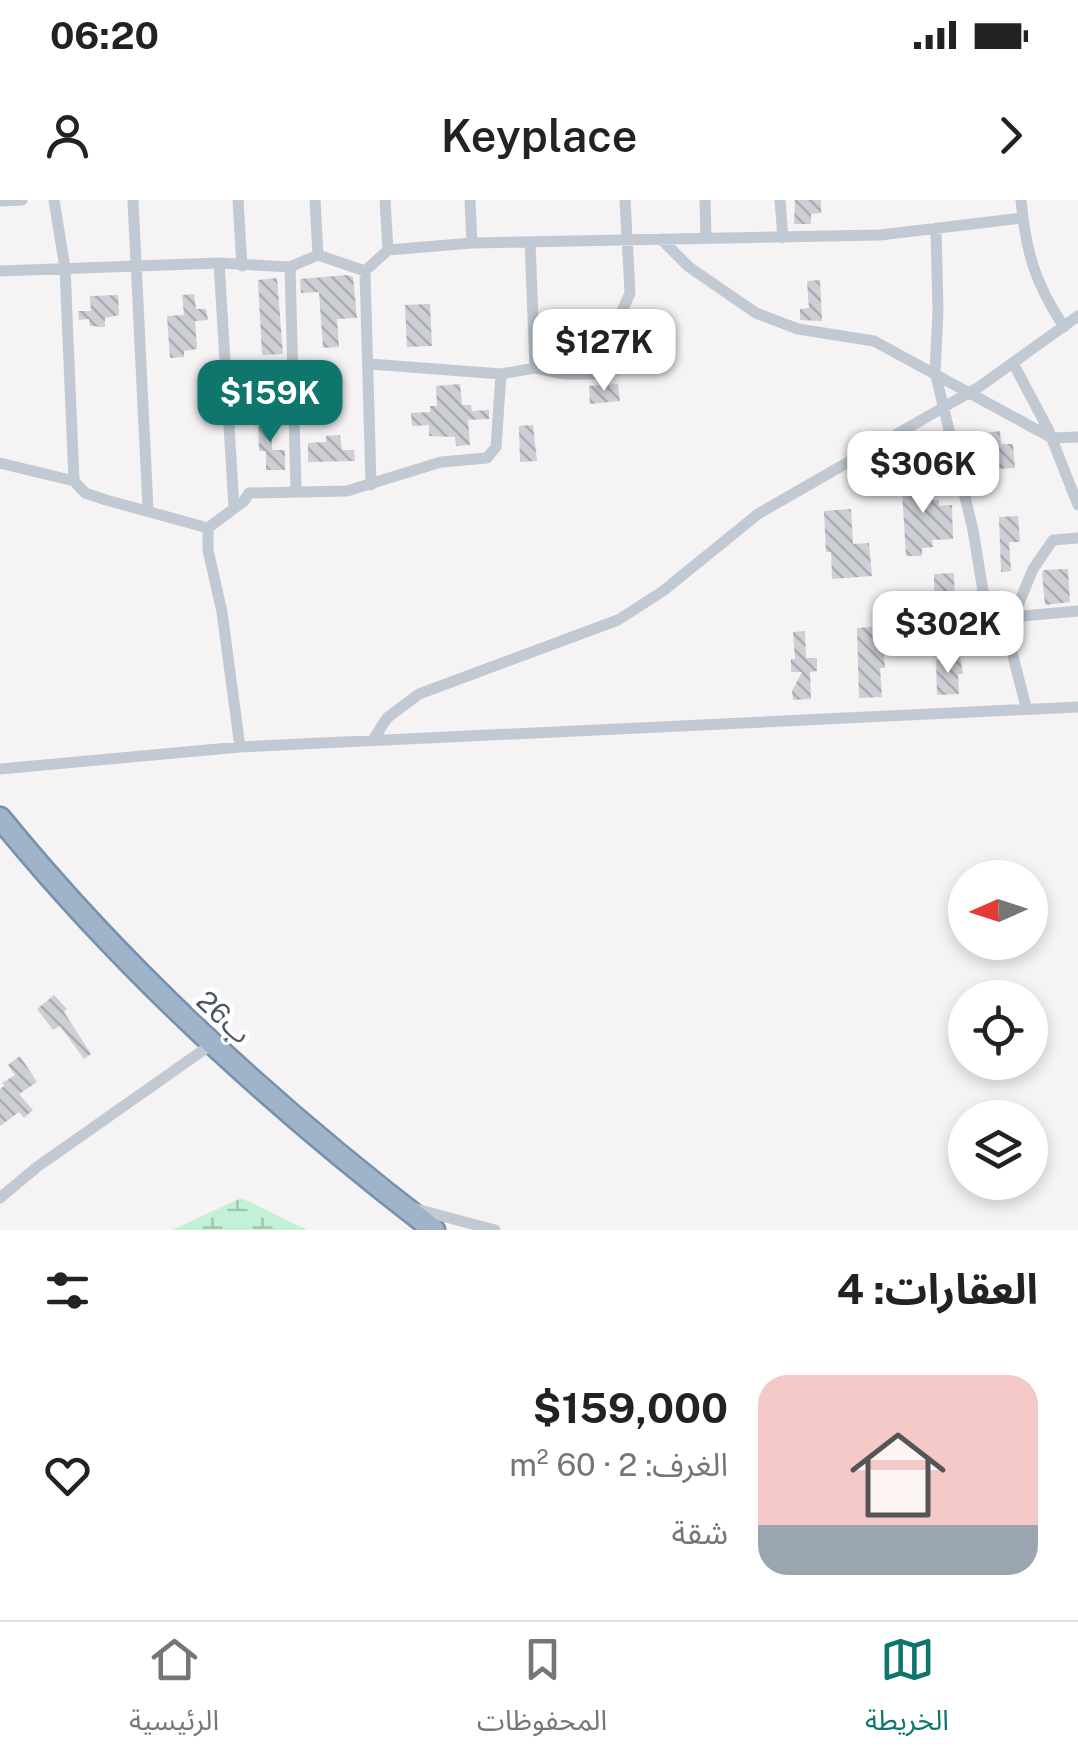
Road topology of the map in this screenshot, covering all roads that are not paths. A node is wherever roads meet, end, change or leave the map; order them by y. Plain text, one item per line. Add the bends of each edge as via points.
1 (22, 200) edge
2 (54, 200) edge
3 (133, 200) edge
4 (238, 200) edge
5 (315, 200) edge
6 (385, 200) edge
7 (470, 200) edge
8 (626, 200) edge
9 (704, 200) edge
10 (780, 200) edge
11 (1020, 200) edge
12 (0, 201) edge
13 (1022, 218) junction
14 (936, 228) junction
15 (706, 238) junction
16 (783, 238) junction
17 (627, 240) junction
18 (661, 240) junction
19 (530, 242) junction
20 (472, 243) junction
21 (388, 250) junction
22 (318, 256) junction
23 (219, 263) junction
24 (136, 264) junction
25 (242, 266) junction
26 (65, 268) junction
27 (290, 268) junction
28 (366, 270) junction
29 (0, 271) edge
30 (1078, 316) edge
31 (1064, 326) junction
32 (1013, 362) junction
33 (370, 364) junction
34 (535, 368) junction
35 (935, 372) junction
36 (501, 374) junction
37 (966, 394) junction
38 (942, 408) junction
39 (1078, 437) edge
40 (1052, 438) junction
41 (0, 464) edge
42 (74, 481) junction
43 (372, 486) junction
44 (296, 490) junction
45 (1078, 505) edge
46 (234, 507) junction
47 (148, 510) junction
48 (208, 528) junction
49 (1078, 538) edge
50 (1078, 612) edge
51 (1012, 620) junction
52 (1008, 637) junction
53 (1026, 707) junction
54 (1078, 708) edge
55 (373, 740) junction
56 (240, 747) junction
57 (0, 769) edge
58 (0, 818) edge
59 (212, 1044) junction
60 (0, 1198) edge
61 (402, 1205) junction
62 (434, 1230) edge
63 (495, 1230) edge

1 - 12 street
2 - 26 street
3 - 24 street
4 - 25 street
5 - 22 street
6 - 21 street
7 - 20 street
8 - 17 street
9 - 15 street
10 - 16 street
11 - 13 street
13 - 14 street
13 - 31 street via 1040,290
14 - 16 street
14 - 35 street
15 - 16 street
15 - 18 street
17 - 18 street
17 - 19 street
17 - 34 street via 630,293 610,340 610,368 565,374
18 - 35 street via 688,268 756,314 798,329 874,341
19 - 20 street
19 - 34 street
20 - 21 street
21 - 28 street
22 - 27 street
22 - 28 street
23 - 24 street
23 - 25 street
23 - 46 street
24 - 26 street
24 - 47 street
25 - 27 street
26 - 29 street
26 - 42 street
27 - 44 street
28 - 33 street
30 - 31 street
31 - 32 street
32 - 37 street
32 - 40 street
33 - 36 street
33 - 43 street
34 - 36 street
35 - 37 street
35 - 38 street
36 - 43 street via 496,447 486,458 440,462
37 - 38 street
37 - 40 street
38 - 52 street via 983,591
38 - 55 street via 758,514 618,620 419,694 387,718
39 - 40 street
40 - 45 street
41 - 42 street
42 - 47 street via 85,493
43 - 44 street
44 - 46 street via 249,493
46 - 48 street
47 - 48 street
48 - 56 street
49 - 51 street via 1053,540
50 - 51 street
51 - 52 street
52 - 53 street
53 - 54 street
53 - 55 street
55 - 56 street
56 - 57 street
58 - 59 highway, 26ب
59 - 60 street
59 - 61 highway, 26ب
61 - 62 highway, 26ب
61 - 63 street

